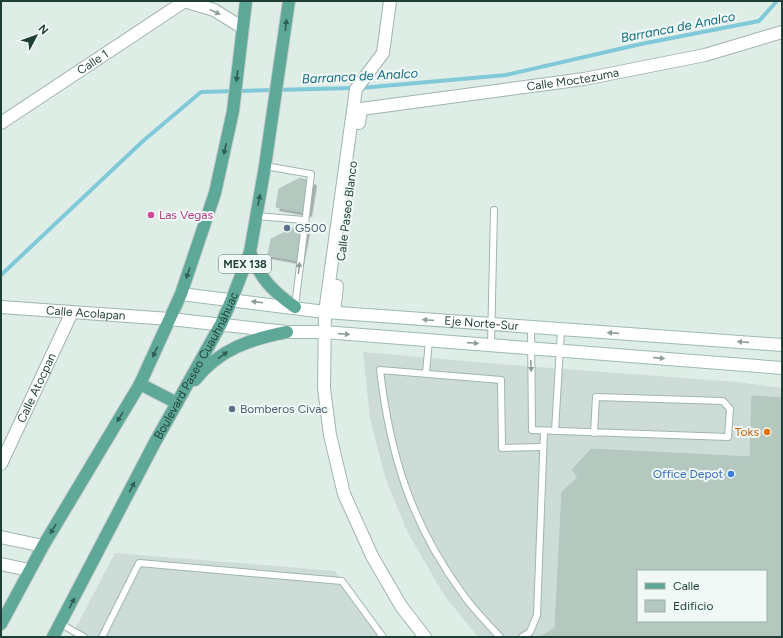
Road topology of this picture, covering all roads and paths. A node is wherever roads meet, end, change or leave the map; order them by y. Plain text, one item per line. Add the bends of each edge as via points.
1 (185, 1) edge
2 (246, 1) edge
3 (289, 1) edge
4 (390, 1) edge
5 (243, 28) junction
6 (782, 32) edge
7 (360, 109) joint
8 (1, 123) edge
9 (265, 166) junction
10 (494, 210) dead end
11 (256, 216) junction
12 (304, 220) junction
13 (250, 252) junction
14 (181, 294) junction
15 (232, 299) junction
16 (1, 307) edge
17 (295, 307) junction
18 (72, 312) junction
19 (330, 312) junction
20 (170, 319) junction
21 (221, 324) junction
22 (491, 324) junction
23 (531, 327) junction
24 (561, 330) junction
25 (288, 332) junction
26 (324, 332) junction
27 (429, 340) junction
28 (491, 345) junction
29 (782, 345) edge
30 (531, 348) junction
31 (559, 349) junction
32 (782, 368) edge
33 (426, 373) junction
34 (140, 384) junction
35 (177, 403) junction
36 (544, 431) junction
37 (555, 431) junction
38 (594, 433) junction
39 (543, 447) junction
40 (1, 464) edge
41 (1, 537) edge
42 (43, 546) junction
43 (1, 564) edge
44 (29, 570) junction
45 (1, 624) edge
46 (61, 624) junction
47 (53, 637) edge
48 (84, 637) edge
49 (102, 637) edge
50 (383, 637) edge
51 (425, 637) edge
52 (500, 637) edge
53 (522, 637) edge

1 -> 5 street via 214,10
1 - 8 street, Calle 1
2 - 5 main road
9 -> 3 main road, Boulevard Paseo Cuauhnáhuac / MEX 138
4 - 19 street via 383,53 356,89
5 -> 14 main road via 233,111 215,193
6 - 7 street, Calle Moctezuma via 705,55 584,79
7 - 19 street, Calle Paseo Blanco
11 -> 9 main road, Boulevard Paseo Cuauhnáhuac / MEX 138
9 - 12 lane via 311,174
10 - 22 lane
11 - 12 lane
11 - 13 main road, Boulevard Paseo Cuauhnáhuac / MEX 138
17 -> 12 lane
13 - 15 main road, Boulevard Paseo Cuauhnáhuac / MEX 138
13 - 17 main road via 266,284
14 - 15 street, Eje Norte-Sur
14 - 20 main road
17 -> 15 street, Eje Norte-Sur
15 - 21 main road, Boulevard Paseo Cuauhnáhuac / MEX 138
16 - 18 street, Calle Acolapan
17 - 19 street, Eje Norte-Sur
18 - 20 street, Calle Acolapan
18 - 40 street, Calle Atocpan
22 -> 19 street, Eje Norte-Sur
19 - 26 street
20 - 21 street, Calle Acolapan
20 -> 34 main road
21 - 25 street, Eje Norte-Sur
21 - 35 main road, Boulevard Paseo Cuauhnáhuac / MEX 138
22 - 23 street, Eje Norte-Sur
22 - 28 lane
23 - 24 street, Eje Norte-Sur
23 - 30 lane
29 -> 24 street, Eje Norte-Sur
24 - 31 lane
25 - 26 street, Eje Norte-Sur
35 -> 25 main road via 200,373 226,352 255,338
26 -> 27 street, Eje Norte-Sur
26 - 51 street via 324,388 330,435 344,494 372,556 401,606
27 -> 28 street, Eje Norte-Sur
27 - 33 lane
28 - 30 street, Eje Norte-Sur
30 - 31 street, Eje Norte-Sur
30 -> 36 lane via 532,430
31 -> 32 street, Eje Norte-Sur
31 - 37 lane
33 - 39 lane via 502,380 502,448
33 - 52 lane via 380,370 385,408 402,482 417,519 438,557 462,594
34 - 35 main road
34 -> 42 main road
46 -> 35 main road, Boulevard Paseo Cuauhnáhuac / MEX 138
36 - 37 lane
36 - 39 lane
37 - 38 lane
38 - 38 lane via 728,437 730,409 723,401 596,397
39 - 53 lane via 537,615 530,632
41 - 42 street
42 - 44 main road
43 - 44 street
44 - 45 main road
46 - 47 main road, Boulevard Paseo Cuauhnáhuac / MEX 138
46 - 48 lane
49 - 50 lane via 139,563 342,581

